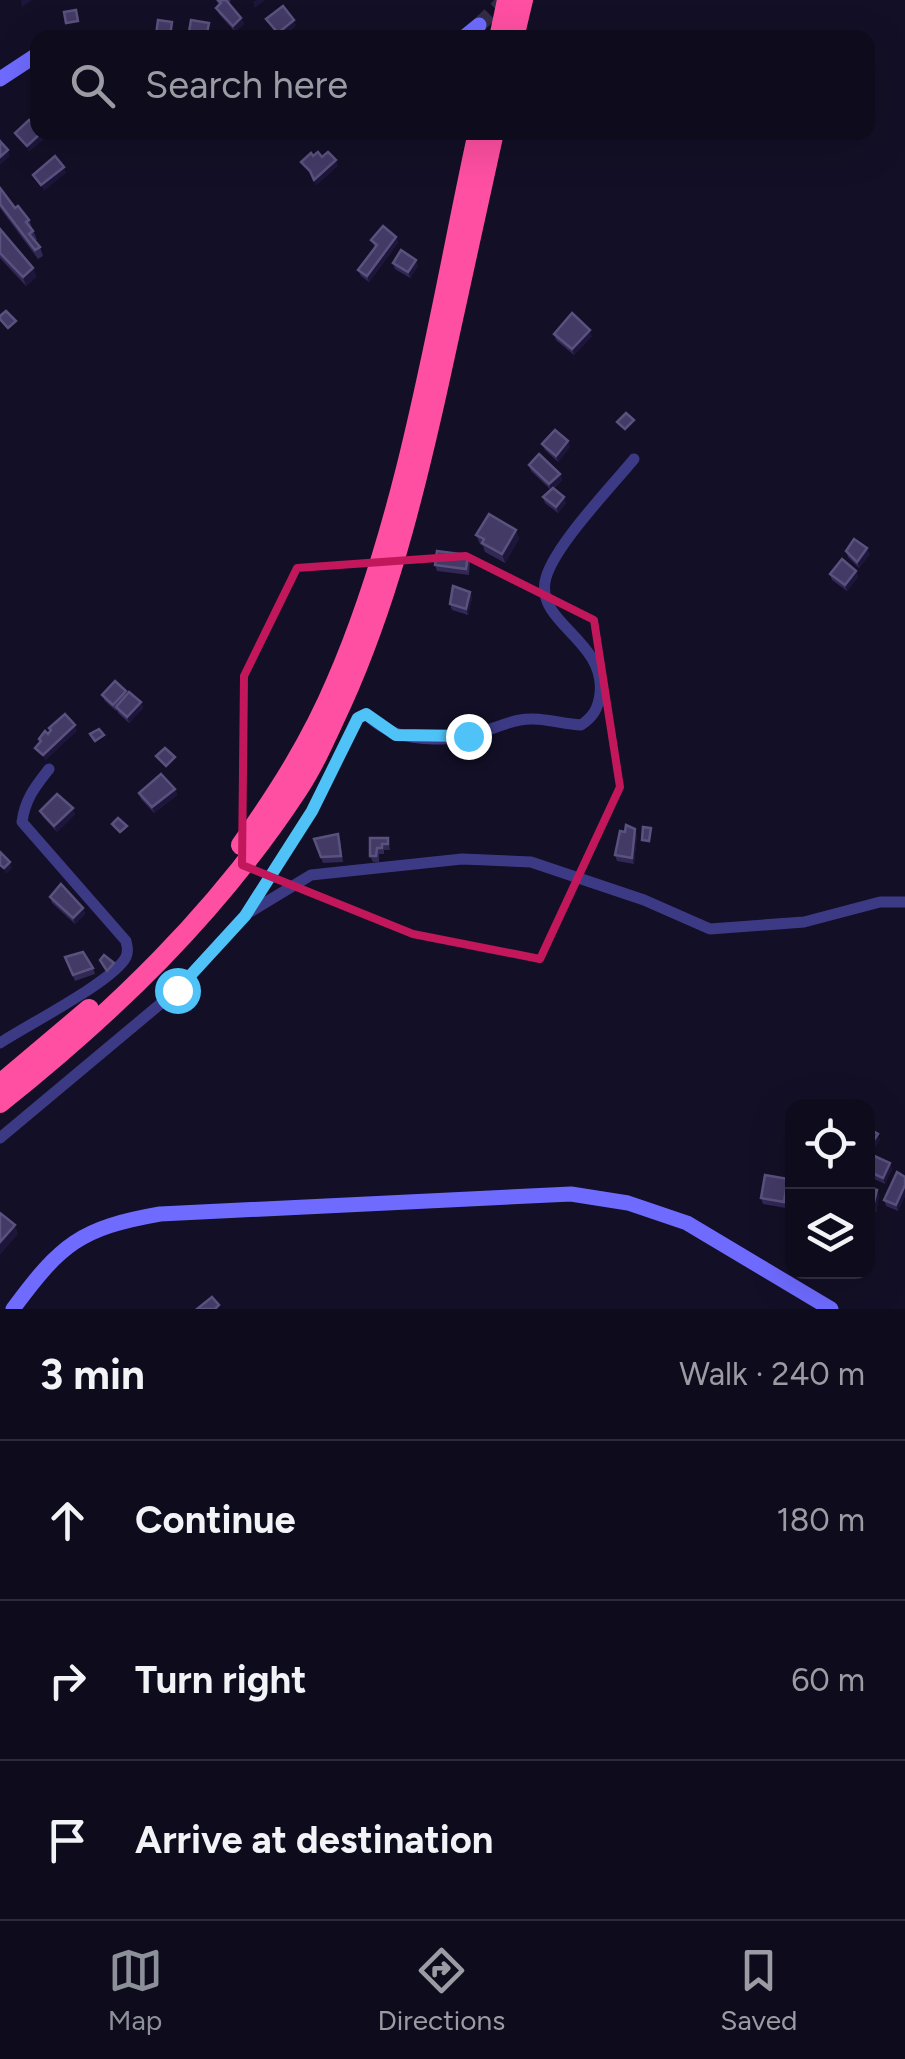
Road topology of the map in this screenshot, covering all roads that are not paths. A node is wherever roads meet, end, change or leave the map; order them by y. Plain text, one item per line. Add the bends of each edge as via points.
1 (507, 0) edge
2 (523, 0) edge
3 (478, 25) tunnel mouth
4 (472, 30) edge
5 (501, 30) edge
6 (516, 30) edge
7 (30, 59) edge
8 (0, 79) edge
9 (476, 140) edge
10 (492, 140) edge
11 (634, 458) dead end
12 (48, 769) dead end
13 (905, 902) edge
14 (245, 916) junction
15 (0, 1043) edge
16 (0, 1084) edge
17 (0, 1104) edge
18 (0, 1138) edge
19 (12, 1309) edge
20 (831, 1309) edge

1 - 5 highway
2 - 6 highway
3 - 4 street
7 - 8 street
9 - 16 highway via 378,569 312,732 284,785 182,921 146,960
10 - 17 highway via 411,509 381,609 327,735 299,789 192,930
11 - 14 street via 560,551 544,587 554,614 600,672 600,698 590,719 581,726 534,718 468,736 421,737 396,735 366,714 358,718 312,811
12 - 15 street via 30,793 22,822 128,950 107,975
13 - 14 street via 804,922 710,928 531,862 462,859 312,875
14 - 18 street via 177,990
19 - 20 street via 75,1240 110,1223 160,1214 571,1194 628,1203 687,1223

